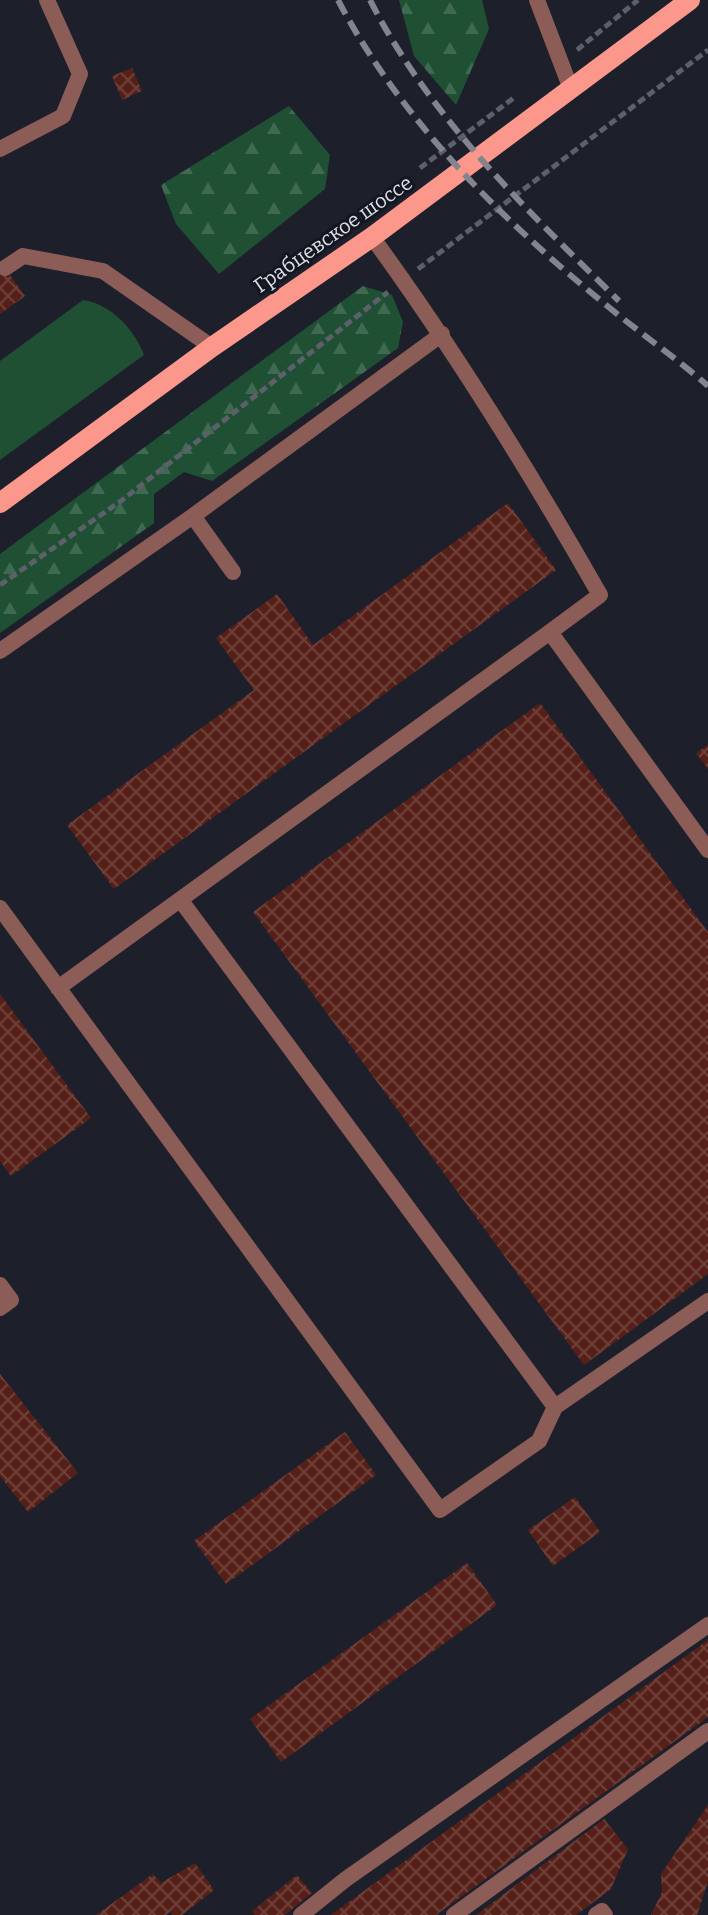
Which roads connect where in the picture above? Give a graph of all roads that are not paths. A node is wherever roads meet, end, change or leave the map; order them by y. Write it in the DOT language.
graph roads {
  1 [pos="47,0"];
  2 [pos="537,0"];
  3 [pos="690,0"];
  4 [pos="571,89"];
  5 [pos="0,149"];
  6 [pos="372,237"];
  7 [pos="5,268"];
  8 [pos="442,334"];
  9 [pos="212,347"];
  10 [pos="0,503"];
  11 [pos="193,516"];
  12 [pos="233,572"];
  13 [pos="550,632"];
  14 [pos="0,651"];
  15 [pos="708,850"];
  16 [pos="182,902"];
  17 [pos="0,908"];
  18 [pos="58,988"];
  19 [pos="0,1285"];
  20 [pos="708,1301"];
  21 [pos="0,1308"];
  22 [pos="555,1407"];
  23 [pos="708,1625"];
  24 [pos="708,1731"];
  25 [pos="301,1915"];
  26 [pos="454,1915"];
  27 [pos="596,1915"];
  28 [pos="605,1915"];
  1 -- 5 [label="street"];
  2 -- 4 [label="street"];
  3 -- 4 [label="main road, Грабцевское шоссе"];
  4 -- 6 [label="main road, Грабцевское шоссе"];
  6 -- 8 [label="street"];
  6 -- 9 [label="main road, Грабцевское шоссе"];
  7 -- 9 [label="street"];
  8 -- 11 [label="street"];
  8 -- 13 [label="street"];
  9 -- 10 [label="main road, Грабцевское шоссе"];
  11 -- 12 [label="street"];
  11 -- 14 [label="street"];
  13 -- 15 [label="street"];
  13 -- 16 [label="street"];
  16 -- 18 [label="street"];
  16 -- 22 [label="street"];
  17 -- 18 [label="street"];
  18 -- 22 [label="street"];
  19 -- 21 [label="street"];
  20 -- 22 [label="street"];
  23 -- 25 [label="street"];
  24 -- 26 [label="street"];
  27 -- 28 [label="street"];
}
